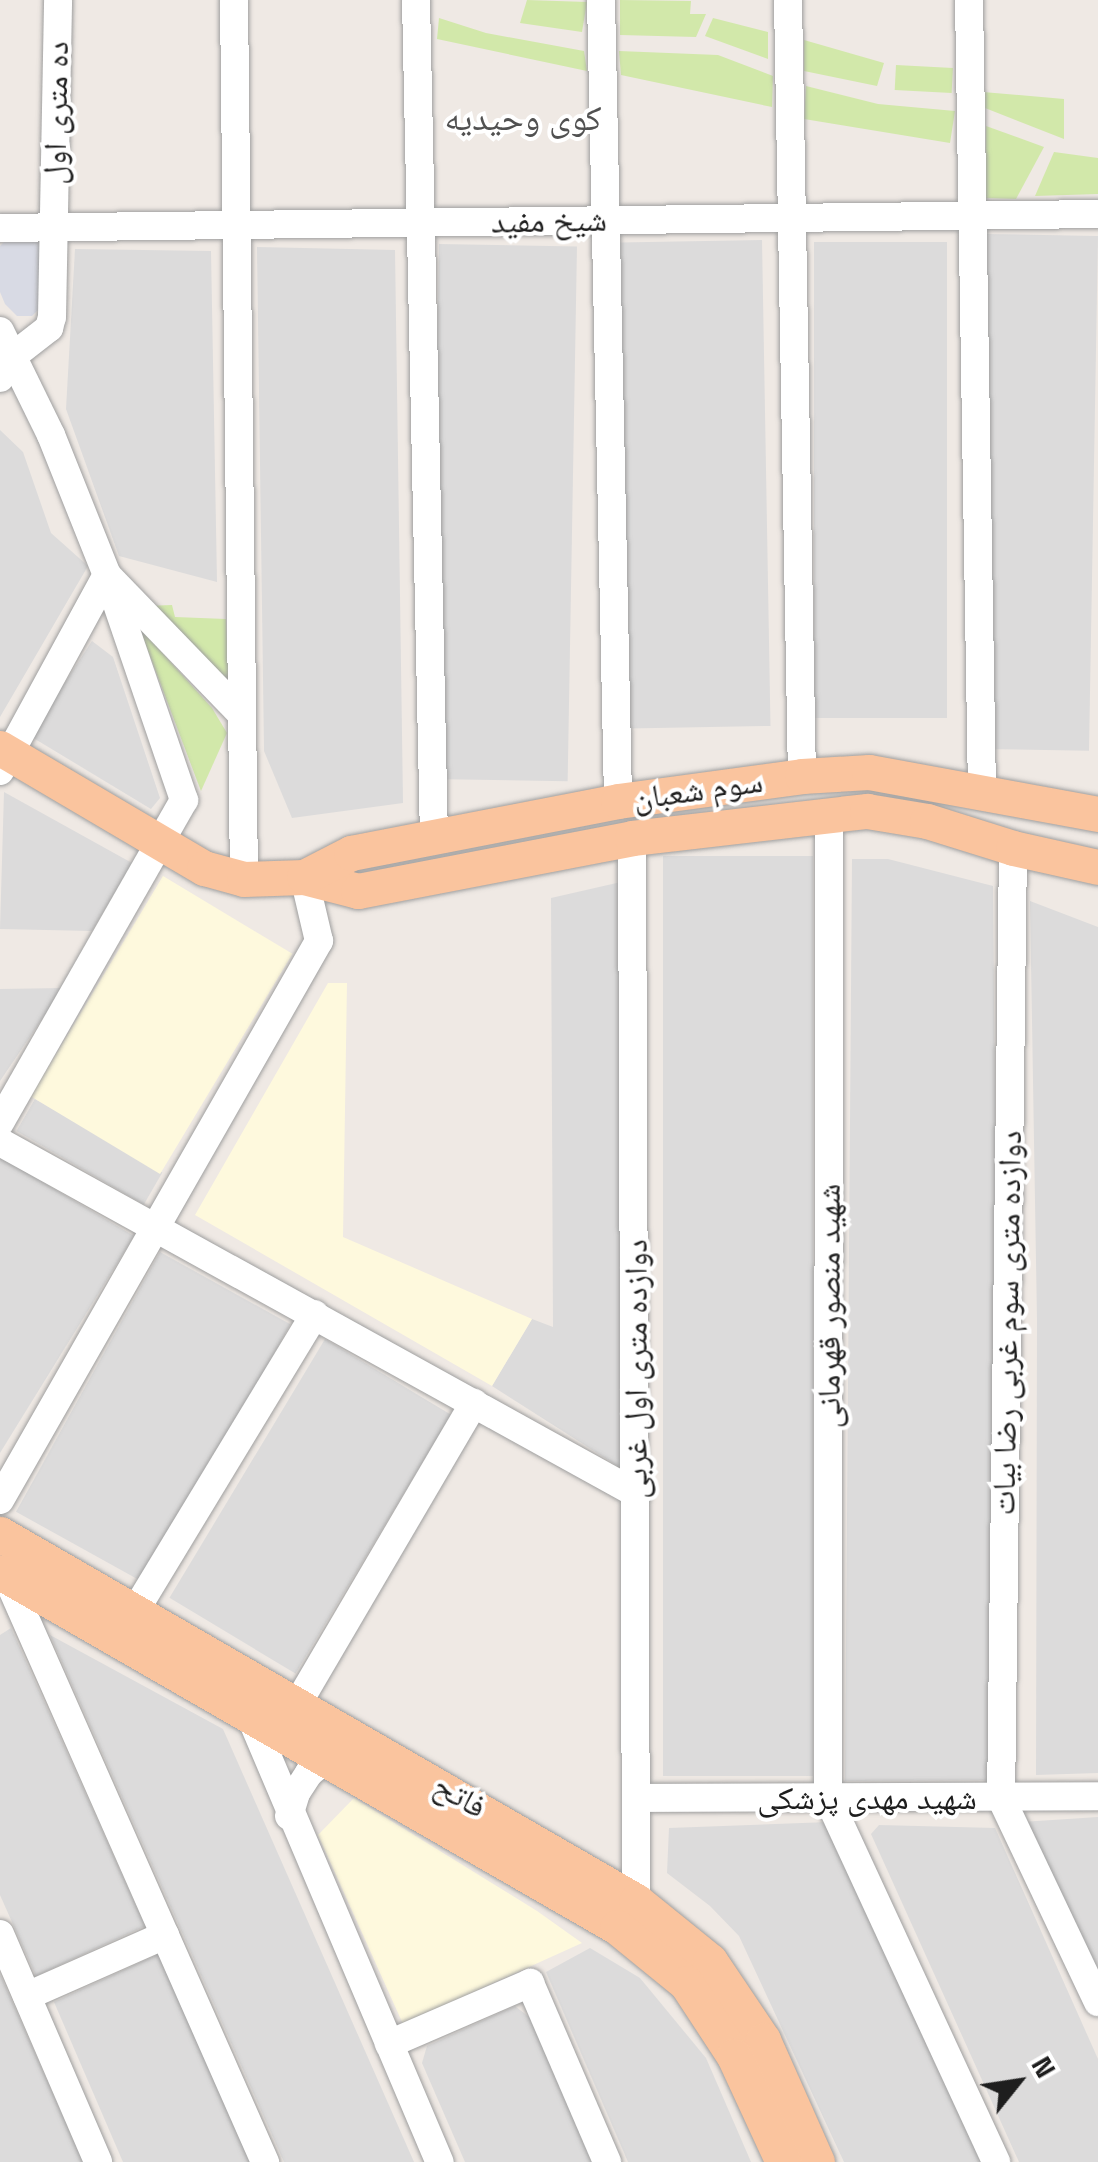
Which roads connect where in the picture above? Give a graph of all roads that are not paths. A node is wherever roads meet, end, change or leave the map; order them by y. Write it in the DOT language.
graph roads {
  1 [pos="58,0"];
  2 [pos="234,0"];
  3 [pos="416,0"];
  4 [pos="601,0"];
  5 [pos="788,0"];
  6 [pos="969,0"];
  7 [pos="1098,214"];
  8 [pos="972,215"];
  9 [pos="790,218"];
  10 [pos="604,220"];
  11 [pos="418,222"];
  12 [pos="236,224"];
  13 [pos="54,227"];
  14 [pos="0,228"];
  15 [pos="0,330"];
  16 [pos="4,361"];
  17 [pos="107,576"];
  18 [pos="242,715"];
  19 [pos="4,758"];
  20 [pos="802,776"];
  21 [pos="982,794"];
  22 [pos="618,800"];
  23 [pos="830,813"];
  24 [pos="1098,814"];
  25 [pos="434,837"];
  26 [pos="632,838"];
  27 [pos="163,844"];
  28 [pos="1013,848"];
  29 [pos="1098,867"];
  30 [pos="304,877"];
  31 [pos="244,878"];
  32 [pos="0,1123"];
  33 [pos="0,1142"];
  34 [pos="156,1225"];
  35 [pos="315,1314"];
  36 [pos="474,1403"];
  37 [pos="637,1494"];
  38 [pos="0,1500"];
  39 [pos="0,1534"];
  40 [pos="3,1573"];
  41 [pos="134,1611"];
  42 [pos="298,1704"];
  43 [pos="249,1714"];
  44 [pos="327,1758"];
  45 [pos="1098,1796"];
  46 [pos="637,1798"];
  47 [pos="828,1798"];
  48 [pos="1001,1798"];
  49 [pos="289,1816"];
  50 [pos="636,1900"];
  51 [pos="0,1934"];
  52 [pos="165,1935"];
  53 [pos="698,1972"];
  54 [pos="27,1996"];
  55 [pos="1098,2002"];
  56 [pos="389,2044"];
  57 [pos="98,2162"];
  58 [pos="265,2162"];
  59 [pos="440,2162"];
  60 [pos="607,2162"];
  61 [pos="784,2162"];
  62 [pos="818,2162"];
  63 [pos="996,2162"];
  1 -- 13 [label="street, ده متری اول"];
  2 -- 12 [label="street"];
  3 -- 11 [label="street"];
  4 -- 10 [label="street"];
  5 -- 9 [label="street"];
  6 -- 8 [label="street"];
  7 -- 8 [label="street, شیخ مفید"];
  8 -- 9 [label="street, شیخ مفید"];
  8 -- 21 [label="street"];
  9 -- 10 [label="street, شیخ مفید"];
  9 -- 20 [label="street"];
  10 -- 11 [label="street, شیخ مفید"];
  10 -- 22 [label="street"];
  11 -- 12 [label="street, شیخ مفید"];
  11 -- 25 [label="street"];
  12 -- 13 [label="street, شیخ مفید"];
  12 -- 18 [label="street"];
  13 -- 14 [label="street, شیخ مفید"];
  13 -- 16 [label="street, ده متری اول"];
  15 -- 16 [label="street"];
  16 -- 17 [label="street"];
  17 -- 18 [label="street"];
  17 -- 19 [label="street"];
  17 -- 27 [label="street"];
  18 -- 31 [label="street"];
  19 -- 27 [label="main road, سوم شعبان"];
  20 -- 21 [label="main road, سوم شعبان"];
  20 -- 22 [label="main road, سوم شعبان"];
  21 -- 24 [label="main road, سوم شعبان"];
  22 -- 25 [label="main road, سوم شعبان"];
  23 -- 26 [label="main road, سوم شعبان"];
  23 -- 28 [label="main road, سوم شعبان"];
  23 -- 47 [label="street, شهید منصور قهرمانی"];
  25 -- 30 [label="main road, سوم شعبان"];
  26 -- 30 [label="main road, سوم شعبان"];
  26 -- 37 [label="street, دوازده متری اول غربی"];
  27 -- 31 [label="main road, سوم شعبان"];
  27 -- 32 [label="street"];
  28 -- 29 [label="main road, سوم شعبان"];
  28 -- 48 [label="street, دوازده متری سوم غربی رضا بیات"];
  30 -- 31 [label="main road, سوم شعبان"];
  30 -- 34 [label="street"];
  33 -- 34 [label="street"];
  34 -- 35 [label="street"];
  34 -- 38 [label="street"];
  35 -- 36 [label="street"];
  35 -- 41 [label="street"];
  36 -- 37 [label="street"];
  36 -- 42 [label="street"];
  37 -- 46 [label="street, دوازده متری اول غربی"];
  39 -- 41 [label="main road, فاتح"];
  40 -- 43 [label="main road, فاتح"];
  40 -- 52 [label="street"];
  41 -- 42 [label="main road, فاتح"];
  42 -- 50 [label="main road, فاتح"];
  43 -- 44 [label="main road, فاتح"];
  43 -- 49 [label="street"];
  44 -- 49 [label="street"];
  44 -- 53 [label="main road, فاتح"];
  45 -- 48 [label="street, شهید مهدی پزشکی"];
  46 -- 47 [label="street, شهید مهدی پزشکی"];
  46 -- 50 [label="street, دوازده متری اول غربی"];
  47 -- 48 [label="street, شهید مهدی پزشکی"];
  47 -- 63 [label="street"];
  48 -- 55 [label="street"];
  49 -- 56 [label="street"];
  50 -- 53 [label="main road, فاتح"];
  51 -- 54 [label="street"];
  52 -- 54 [label="street"];
  52 -- 58 [label="street"];
  53 -- 61 [label="main road, فاتح"];
  53 -- 62 [label="main road, فاتح"];
  54 -- 57 [label="street"];
  56 -- 59 [label="street"];
  56 -- 60 [label="street"];
}
